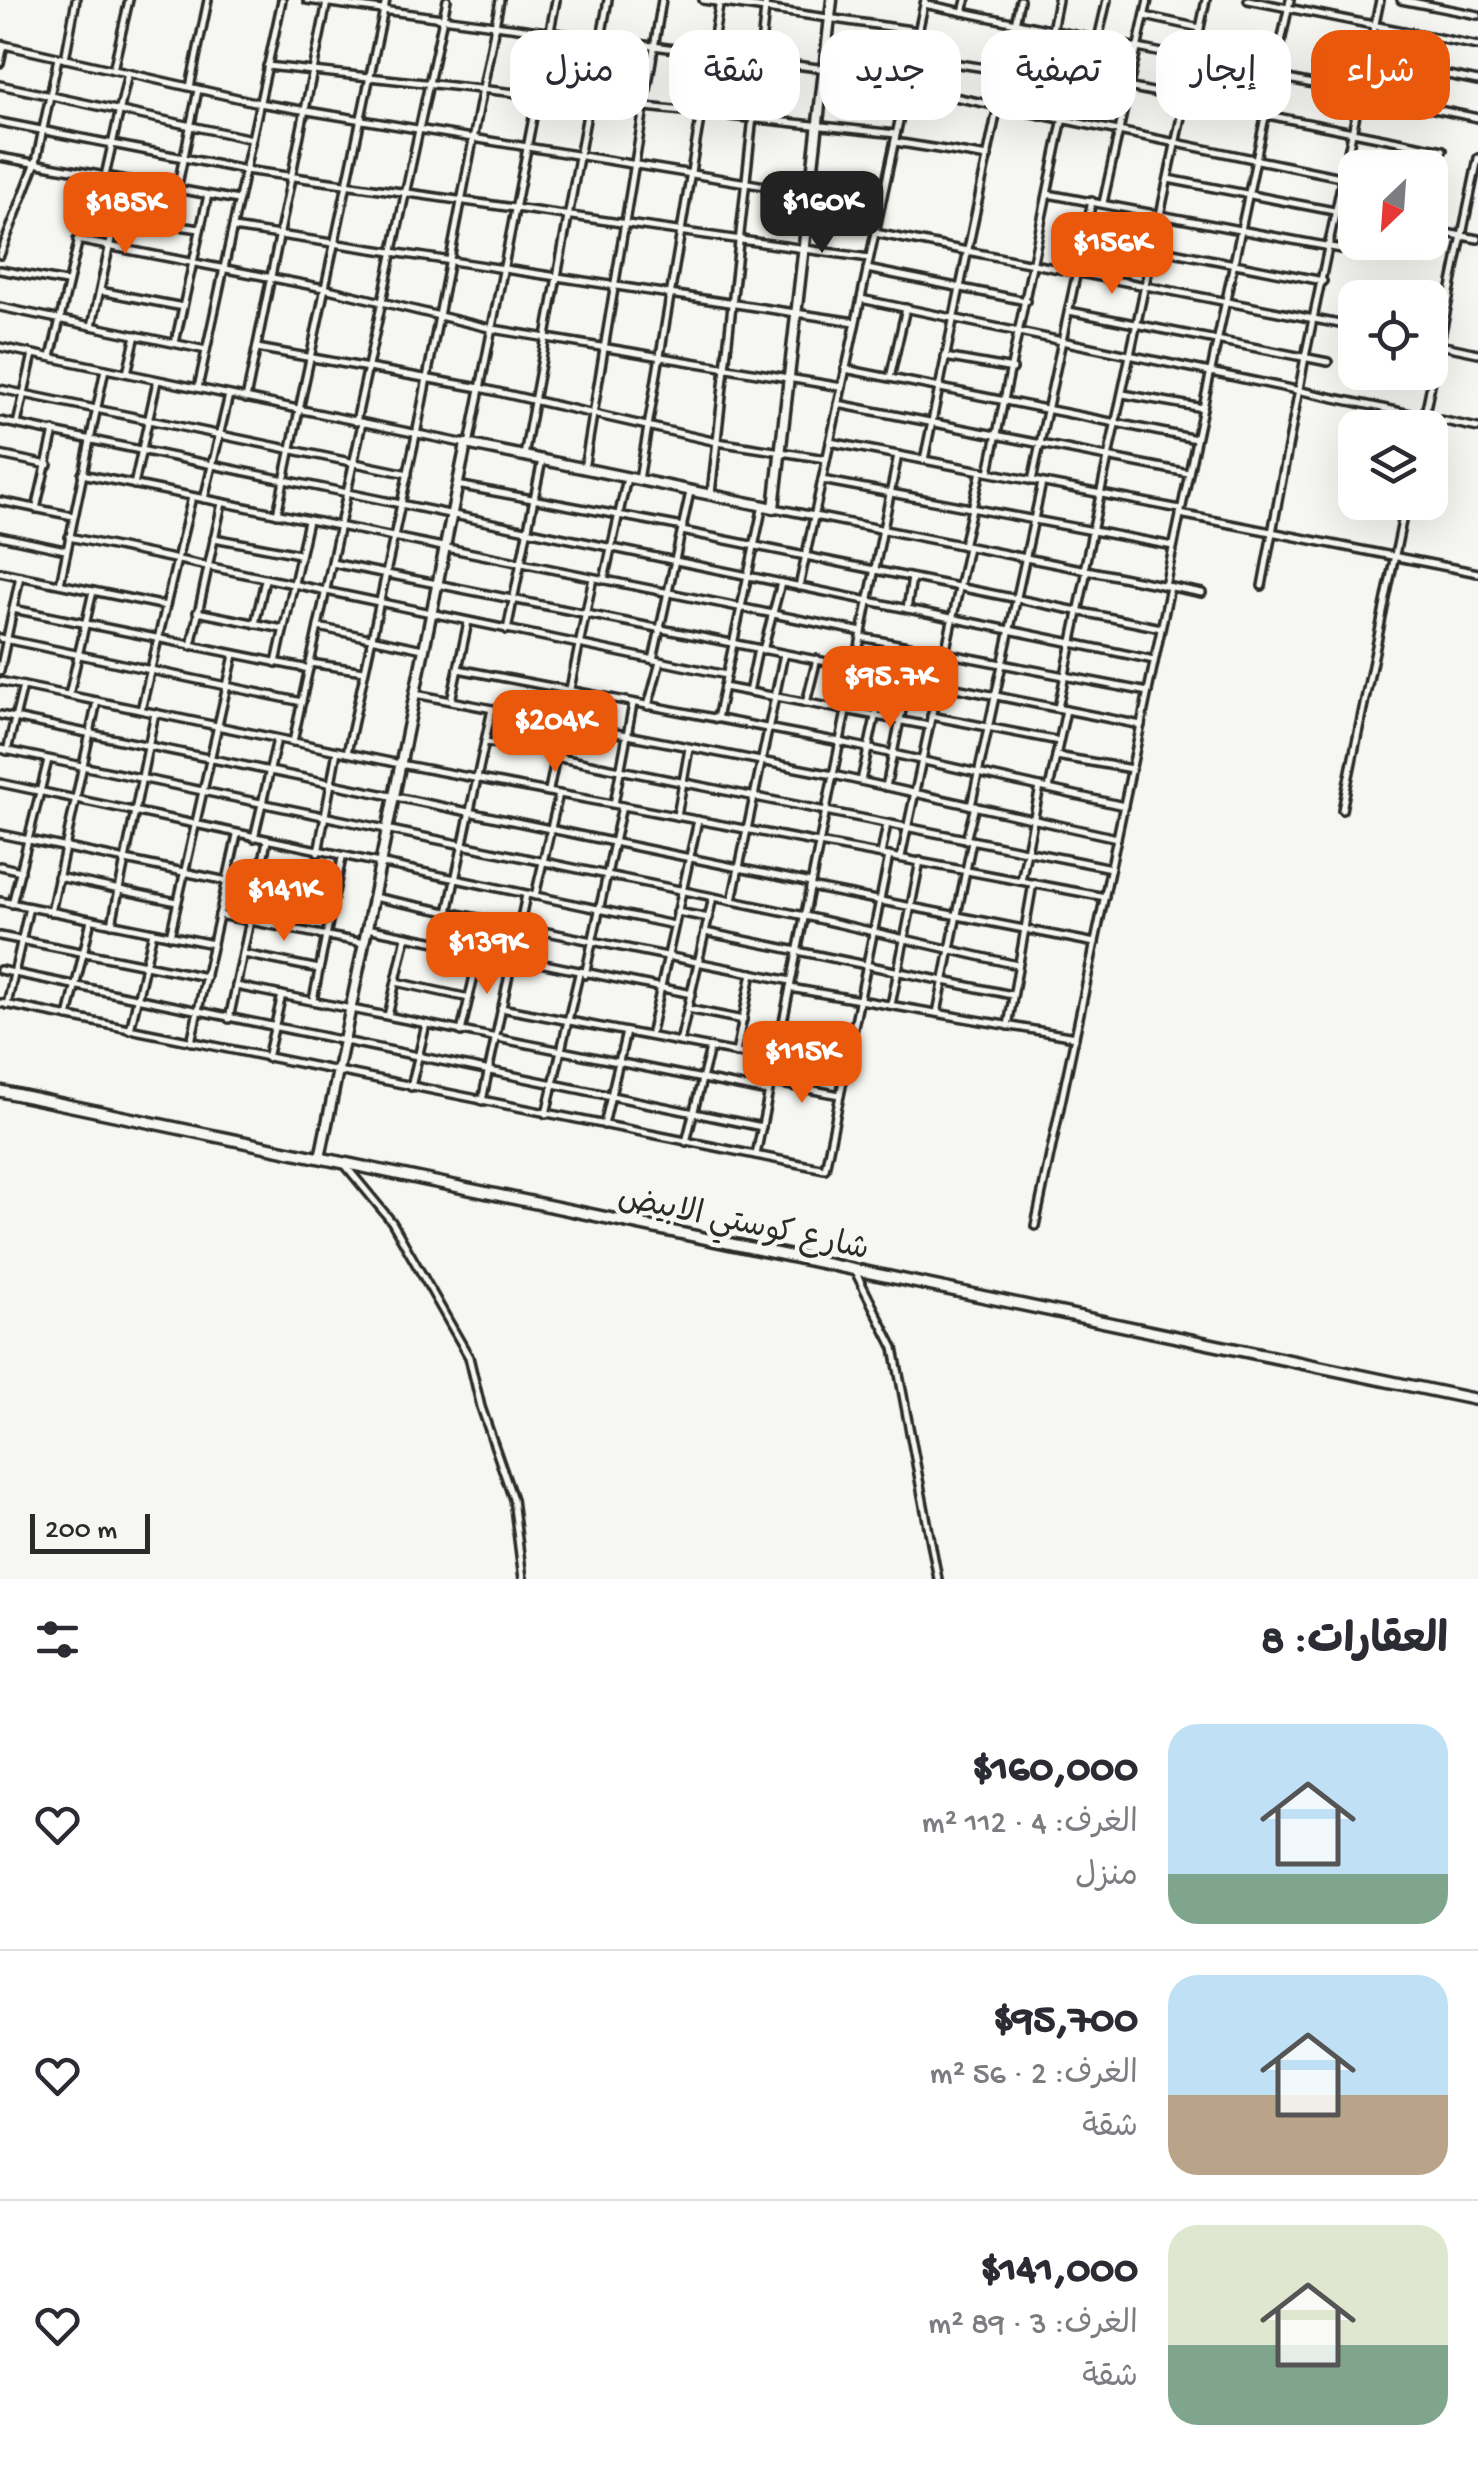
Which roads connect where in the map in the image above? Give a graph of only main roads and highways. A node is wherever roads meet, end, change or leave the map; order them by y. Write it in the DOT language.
graph roads {
  1 [pos="832,0"];
  2 [pos="0,1091"];
  3 [pos="320,1158"];
  4 [pos="1478,1400"];
  1 -- 3 [label="main road"];
  2 -- 3 [label="highway, شارع كوستي الابيض"];
  3 -- 4 [label="highway, شارع كوستي الابيض"];
}
